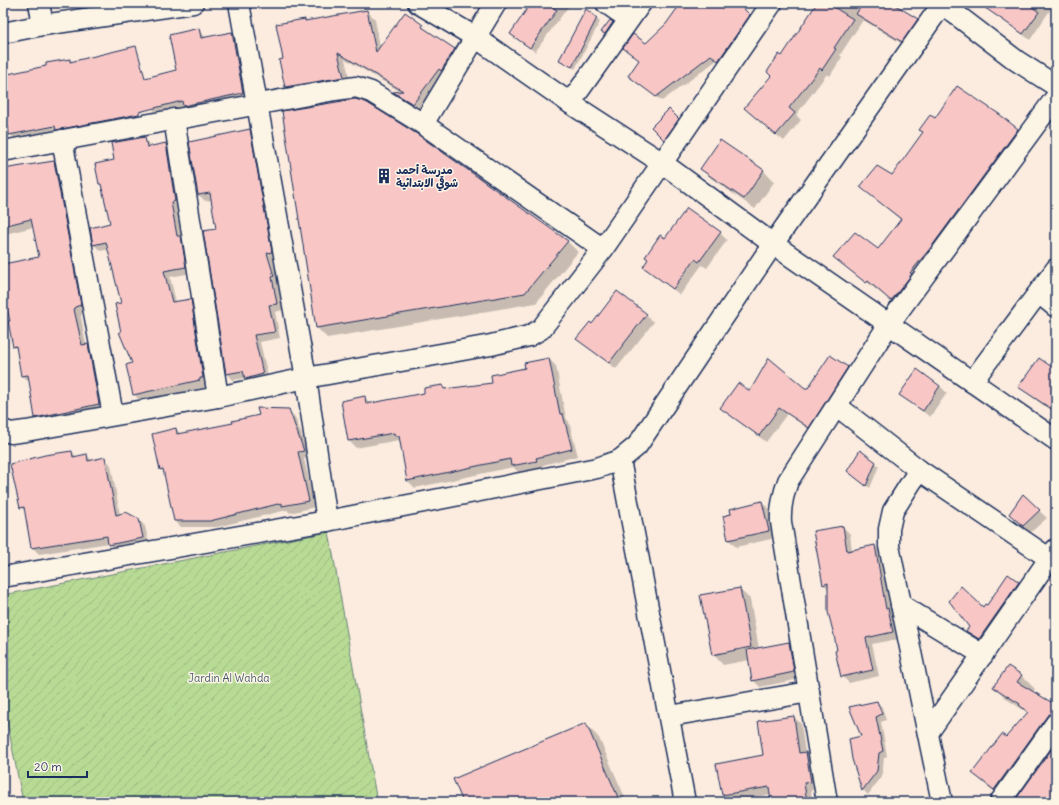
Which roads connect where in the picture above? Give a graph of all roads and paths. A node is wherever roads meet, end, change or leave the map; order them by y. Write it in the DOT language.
graph roads {
  1 [pos="39,3"];
  2 [pos="193,3"];
  3 [pos="239,3"];
  4 [pos="418,3"];
  5 [pos="496,3"];
  6 [pos="606,3"];
  7 [pos="641,3"];
  8 [pos="772,3"];
  9 [pos="942,3"];
  10 [pos="629,19"];
  11 [pos="43,24"];
  12 [pos="3,33"];
  13 [pos="475,37"];
  14 [pos="1056,86"];
  15 [pos="570,103"];
  16 [pos="258,104"];
  17 [pos="1053,109"];
  18 [pos="174,119"];
  19 [pos="423,124"];
  20 [pos="62,140"];
  21 [pos="3,150"];
  22 [pos="661,162"];
  23 [pos="773,244"];
  24 [pos="603,249"];
  25 [pos="1056,269"];
  26 [pos="1039,293"];
  27 [pos="1056,307"];
  28 [pos="889,324"];
  29 [pos="306,378"];
  30 [pos="972,382"];
  31 [pos="218,397"];
  32 [pos="837,406"];
  33 [pos="113,414"];
  34 [pos="3,430"];
  35 [pos="1056,440"];
  36 [pos="620,460"];
  37 [pos="918,470"];
  38 [pos="327,521"];
  39 [pos="1054,557"];
  40 [pos="3,577"];
  41 [pos="901,604"];
  42 [pos="983,655"];
  43 [pos="809,692"];
  44 [pos="670,716"];
  45 [pos="1056,723"];
  46 [pos="928,733"];
  47 [pos="685,802"];
  48 [pos="827,802"];
  49 [pos="942,802"];
  50 [pos="1000,802"];
  1 -- 11 [label="street"];
  2 -- 11 [label="street"];
  3 -- 16 [label="street"];
  4 -- 13 [label="street"];
  5 -- 13 [label="street"];
  6 -- 10 [label="street"];
  7 -- 10 [label="street"];
  8 -- 22 [label="street"];
  9 -- 14 [label="street"];
  9 -- 23 [label="street"];
  10 -- 15 [label="street"];
  11 -- 12 [label="street"];
  13 -- 15 [label="street"];
  13 -- 19 [label="street"];
  15 -- 22 [label="street"];
  16 -- 18 [label="street"];
  16 -- 19 [label="street"];
  16 -- 29 [label="street"];
  17 -- 28 [label="street"];
  18 -- 20 [label="street"];
  18 -- 31 [label="street"];
  19 -- 24 [label="street"];
  20 -- 21 [label="street"];
  20 -- 33 [label="street"];
  22 -- 23 [label="street"];
  22 -- 24 [label="street"];
  23 -- 28 [label="street"];
  23 -- 36 [label="street"];
  24 -- 29 [label="street"];
  25 -- 26 [label="street"];
  26 -- 27 [label="street"];
  26 -- 30 [label="street"];
  28 -- 30 [label="street"];
  28 -- 32 [label="street"];
  29 -- 31 [label="street"];
  29 -- 38 [label="street"];
  30 -- 35 [label="street"];
  31 -- 33 [label="street"];
  32 -- 37 [label="street"];
  32 -- 43 [label="street"];
  33 -- 34 [label="street"];
  36 -- 38 [label="street"];
  36 -- 44 [label="street"];
  37 -- 39 [label="street"];
  37 -- 41 [label="street"];
  38 -- 40 [label="street"];
  39 -- 42 [label="street"];
  41 -- 42 [label="street"];
  41 -- 46 [label="street"];
  42 -- 46 [label="street"];
  43 -- 44 [label="street"];
  43 -- 48 [label="street"];
  44 -- 47 [label="street"];
  45 -- 50 [label="street"];
  46 -- 49 [label="street"];
}
